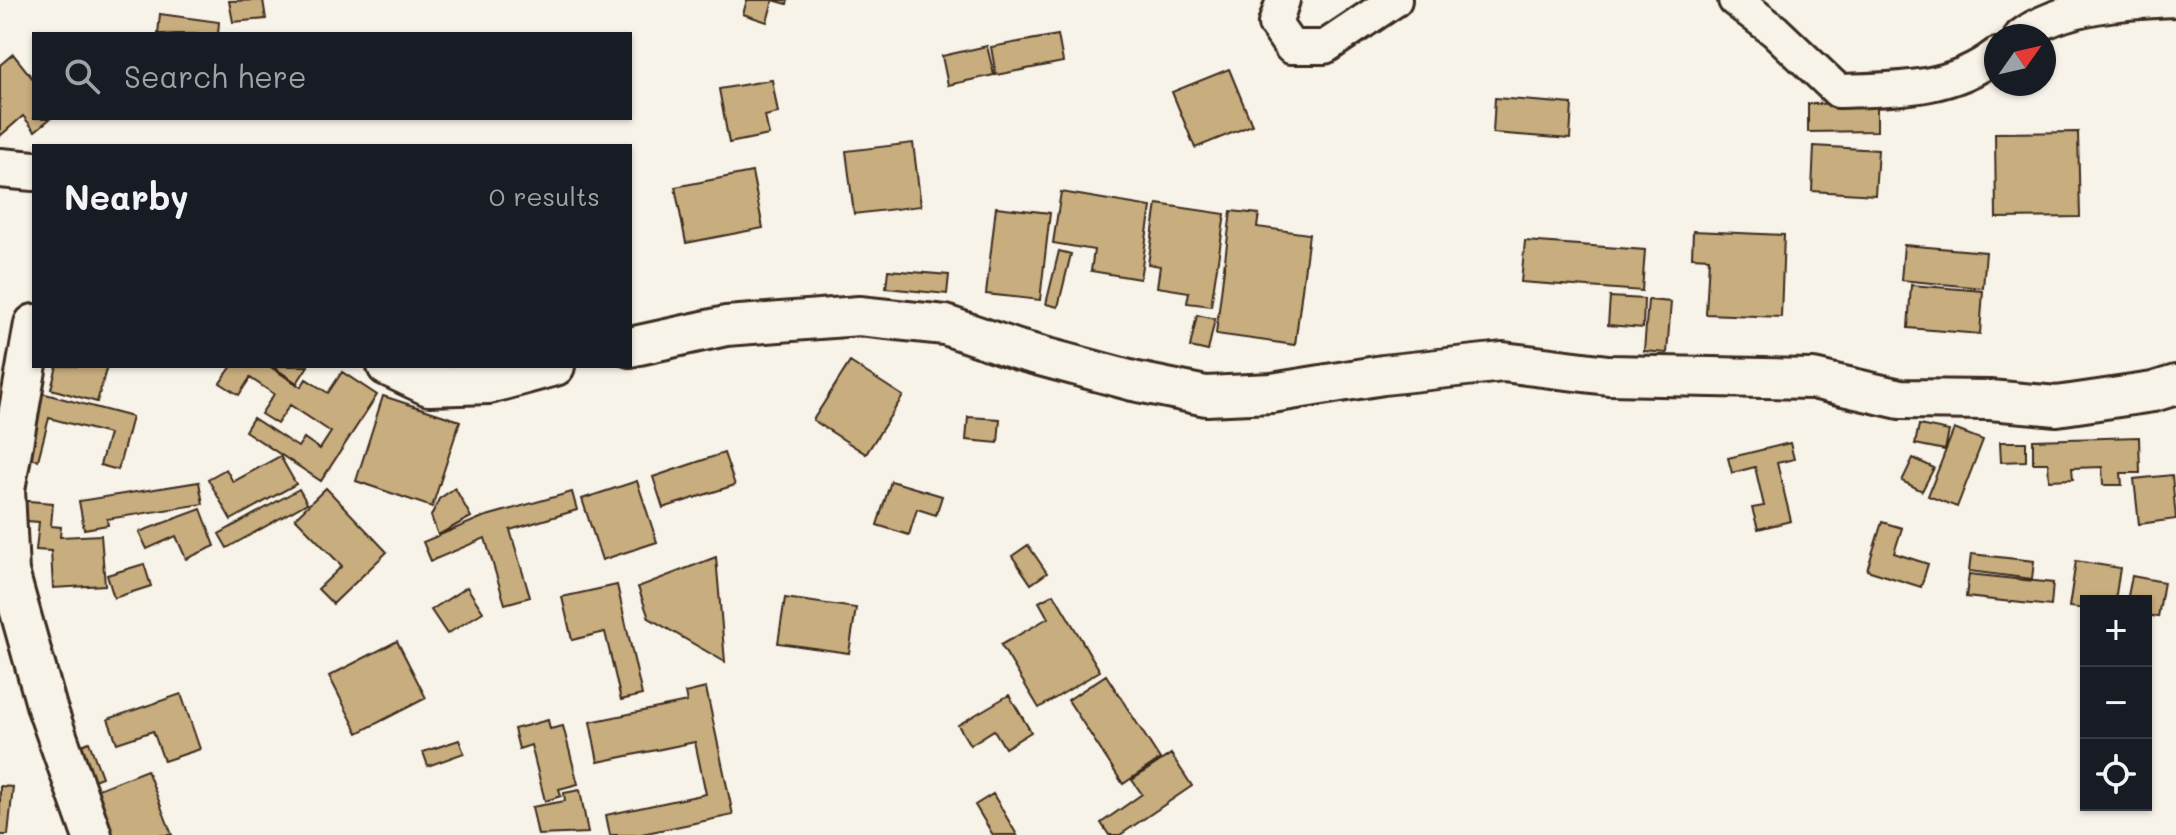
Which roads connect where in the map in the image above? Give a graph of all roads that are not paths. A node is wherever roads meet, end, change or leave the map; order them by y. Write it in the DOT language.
graph roads {
  1 [pos="1283,0"];
  2 [pos="1395,0"];
  3 [pos="1735,0"];
  4 [pos="2176,0"];
  5 [pos="2137,1"];
  6 [pos="2036,24"];
  7 [pos="1984,65"];
  8 [pos="0,168"];
  9 [pos="32,171"];
  10 [pos="32,335"];
  11 [pos="632,347"];
  12 [pos="391,368"];
  13 [pos="548,368"];
  14 [pos="2176,385"];
  15 [pos="92,835"];
  1 -- 2 [label="street"];
  3 -- 7 [label="street"];
  4 -- 5 [label="street"];
  5 -- 6 [label="street"];
  8 -- 9 [label="street"];
  10 -- 15 [label="street"];
  11 -- 14 [label="street"];
  12 -- 13 [label="street"];
}
